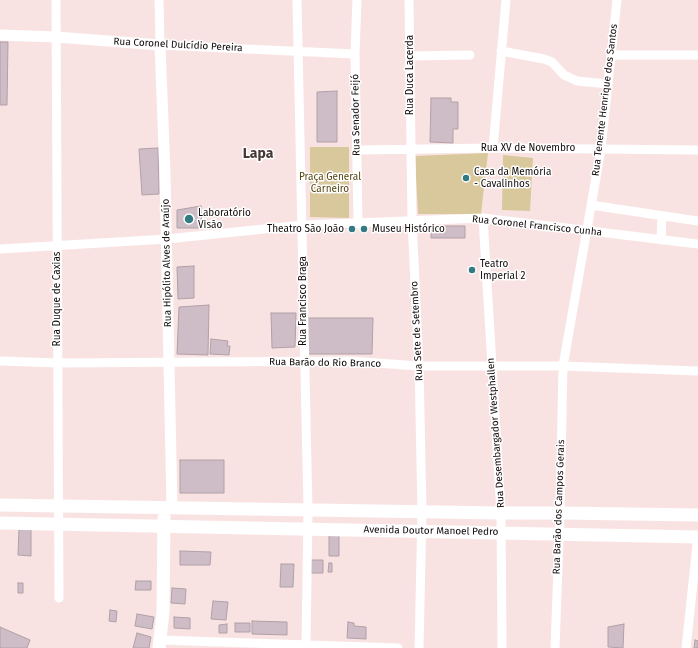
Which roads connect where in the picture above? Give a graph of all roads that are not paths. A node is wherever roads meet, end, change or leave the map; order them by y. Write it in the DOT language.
graph roads {
  1 [pos="56,0"];
  2 [pos="159,0"];
  3 [pos="297,0"];
  4 [pos="357,0"];
  5 [pos="409,0"];
  6 [pos="506,0"];
  7 [pos="617,0"];
  8 [pos="0,35"];
  9 [pos="56,37"];
  10 [pos="160,45"];
  11 [pos="298,51"];
  12 [pos="501,51"];
  13 [pos="355,54"];
  14 [pos="470,55"];
  15 [pos="611,55"];
  16 [pos="698,55"];
  17 [pos="410,56"];
  18 [pos="608,84"];
  19 [pos="493,148"];
  20 [pos="410,149"];
  21 [pos="601,149"];
  22 [pos="357,150"];
  23 [pos="698,150"];
  24 [pos="591,205"];
  25 [pos="662,216"];
  26 [pos="483,218"];
  27 [pos="412,221"];
  28 [pos="698,221"];
  29 [pos="358,224"];
  30 [pos="303,225"];
  31 [pos="587,231"];
  32 [pos="167,239"];
  33 [pos="661,240"];
  34 [pos="698,244"];
  35 [pos="57,245"];
  36 [pos="0,249"];
  37 [pos="0,361"];
  38 [pos="304,361"];
  39 [pos="169,362"];
  40 [pos="58,363"];
  41 [pos="419,366"];
  42 [pos="491,366"];
  43 [pos="562,366"];
  44 [pos="698,371"];
  45 [pos="0,505"];
  46 [pos="58,506"];
  47 [pos="168,508"];
  48 [pos="308,510"];
  49 [pos="422,512"];
  50 [pos="560,512"];
  51 [pos="501,513"];
  52 [pos="698,515"];
  53 [pos="0,523"];
  54 [pos="58,524"];
  55 [pos="168,526"];
  56 [pos="307,529"];
  57 [pos="421,531"];
  58 [pos="501,533"];
  59 [pos="559,534"];
  60 [pos="698,536"];
  61 [pos="59,598"];
  62 [pos="164,644"];
  63 [pos="306,646"];
  64 [pos="398,648"];
  65 [pos="419,648"];
  66 [pos="502,648"];
  67 [pos="555,648"];
  68 [pos="686,648"];
  1 -- 9 [label="street, Rua Duque de Caxias"];
  2 -- 10 [label="street, Rua Hipólito Alves de Araújo"];
  3 -- 11 [label="street, Rua Francisco Braga"];
  4 -- 13 [label="street, Rua Senador Feijó"];
  5 -- 17 [label="street, Rua Duca Lacerda"];
  6 -- 12 [label="street"];
  7 -- 15 [label="street, Rua Tenente Henrique dos Santos"];
  8 -- 9 [label="street, Rua Coronel Dulcídio Pereira"];
  9 -- 10 [label="street, Rua Coronel Dulcídio Pereira"];
  9 -- 35 [label="street, Rua Duque de Caxias"];
  10 -- 11 [label="street, Rua Coronel Dulcídio Pereira"];
  10 -- 32 [label="street, Rua Hipólito Alves de Araújo"];
  11 -- 13 [label="street, Rua Coronel Dulcídio Pereira"];
  11 -- 30 [label="street, Rua Francisco Braga"];
  12 -- 18 [label="street"];
  12 -- 19 [label="street"];
  13 -- 22 [label="street, Rua Senador Feijó"];
  14 -- 17 [label="street"];
  15 -- 16 [label="street"];
  15 -- 18 [label="street, Rua Tenente Henrique dos Santos"];
  17 -- 20 [label="street, Rua Duca Lacerda"];
  18 -- 21 [label="street, Rua Tenente Henrique dos Santos"];
  19 -- 20 [label="street, Rua XV de Novembro"];
  19 -- 21 [label="street, Rua XV de Novembro"];
  20 -- 22 [label="street, Rua XV de Novembro"];
  20 -- 27 [label="street, Rua Sete de Setembro"];
  21 -- 23 [label="street, Rua XV de Novembro"];
  21 -- 24 [label="street, Rua Tenente Henrique dos Santos"];
  22 -- 29 [label="street, Rua Senador Feijó"];
  24 -- 25 [label="street"];
  24 -- 31 [label="street, Rua Tenente Henrique dos Santos"];
  25 -- 28 [label="street"];
  25 -- 33 [label="street"];
  26 -- 27 [label="street, Rua Coronel Francisco Cunha"];
  26 -- 31 [label="street, Rua Coronel Francisco Cunha"];
  26 -- 42 [label="street, Rua Desembargador Westphallen"];
  27 -- 29 [label="street, Rua Coronel Francisco Cunha"];
  27 -- 41 [label="street, Rua Sete de Setembro"];
  29 -- 30 [label="street, Rua Coronel Francisco Cunha"];
  30 -- 32 [label="street, Rua Coronel Francisco Cunha"];
  30 -- 38 [label="street, Rua Francisco Braga"];
  31 -- 33 [label="street, Rua Coronel Francisco Cunha"];
  31 -- 43 [label="street, Rua Tenente Henrique dos Santos"];
  32 -- 35 [label="street, Rua Coronel Francisco Cunha"];
  32 -- 39 [label="street, Rua Hipólito Alves de Araújo"];
  33 -- 34 [label="street, Rua Coronel Francisco Cunha"];
  35 -- 36 [label="street, Rua Coronel Francisco Cunha"];
  35 -- 40 [label="street, Rua Duque de Caxias"];
  37 -- 40 [label="street, Rua Barão do Rio Branco"];
  38 -- 39 [label="street, Rua Barão do Rio Branco"];
  38 -- 41 [label="street, Rua Barão do Rio Branco"];
  38 -- 48 [label="street, Rua Francisco Braga"];
  39 -- 40 [label="street, Rua Barão do Rio Branco"];
  39 -- 47 [label="street, Rua Hipólito Alves de Araújo"];
  40 -- 46 [label="street, Rua Duque de Caxias"];
  41 -- 42 [label="street, Rua Barão do Rio Branco"];
  41 -- 49 [label="street, Rua Sete de Setembro"];
  42 -- 43 [label="street, Rua Barão do Rio Branco"];
  42 -- 51 [label="street, Rua Desembargador Westphallen"];
  43 -- 44 [label="street, Rua Barão do Rio Branco"];
  43 -- 50 [label="street, Rua Barão dos Campos Gerais"];
  45 -- 46 [label="main road, Avenida Doutor Manoel Pedro"];
  46 -- 47 [label="main road, Avenida Doutor Manoel Pedro"];
  46 -- 54 [label="street, Rua Duque de Caxias"];
  47 -- 48 [label="main road, Avenida Doutor Manoel Pedro"];
  47 -- 55 [label="main road"];
  48 -- 49 [label="main road, Avenida Doutor Manoel Pedro"];
  48 -- 56 [label="street, Rua Francisco Braga"];
  49 -- 51 [label="main road, Avenida Doutor Manoel Pedro"];
  49 -- 57 [label="street, Rua Sete de Setembro"];
  50 -- 51 [label="main road, Avenida Doutor Manoel Pedro"];
  50 -- 52 [label="main road, Avenida Doutor Manoel Pedro"];
  50 -- 59 [label="street, Rua Barão dos Campos Gerais"];
  51 -- 58 [label="street, Rua Desembargador Westphallen"];
  53 -- 54 [label="main road, Avenida Doutor Manoel Pedro"];
  54 -- 55 [label="main road, Avenida Doutor Manoel Pedro"];
  54 -- 61 [label="street, Rua Duque de Caxias"];
  55 -- 56 [label="main road, Avenida Doutor Manoel Pedro"];
  55 -- 62 [label="main road"];
  56 -- 57 [label="main road, Avenida Doutor Manoel Pedro"];
  56 -- 63 [label="street, Rua Francisco Braga"];
  57 -- 58 [label="main road, Avenida Doutor Manoel Pedro"];
  57 -- 65 [label="street, Rua Sete de Setembro"];
  58 -- 59 [label="main road, Avenida Doutor Manoel Pedro"];
  58 -- 66 [label="street, Rua Desembargador Westphallen"];
  59 -- 60 [label="main road, Avenida Doutor Manoel Pedro"];
  59 -- 67 [label="street, Rua Barão dos Campos Gerais"];
  60 -- 68 [label="street"];
  62 -- 63 [label="street"];
  63 -- 64 [label="street"];
}
